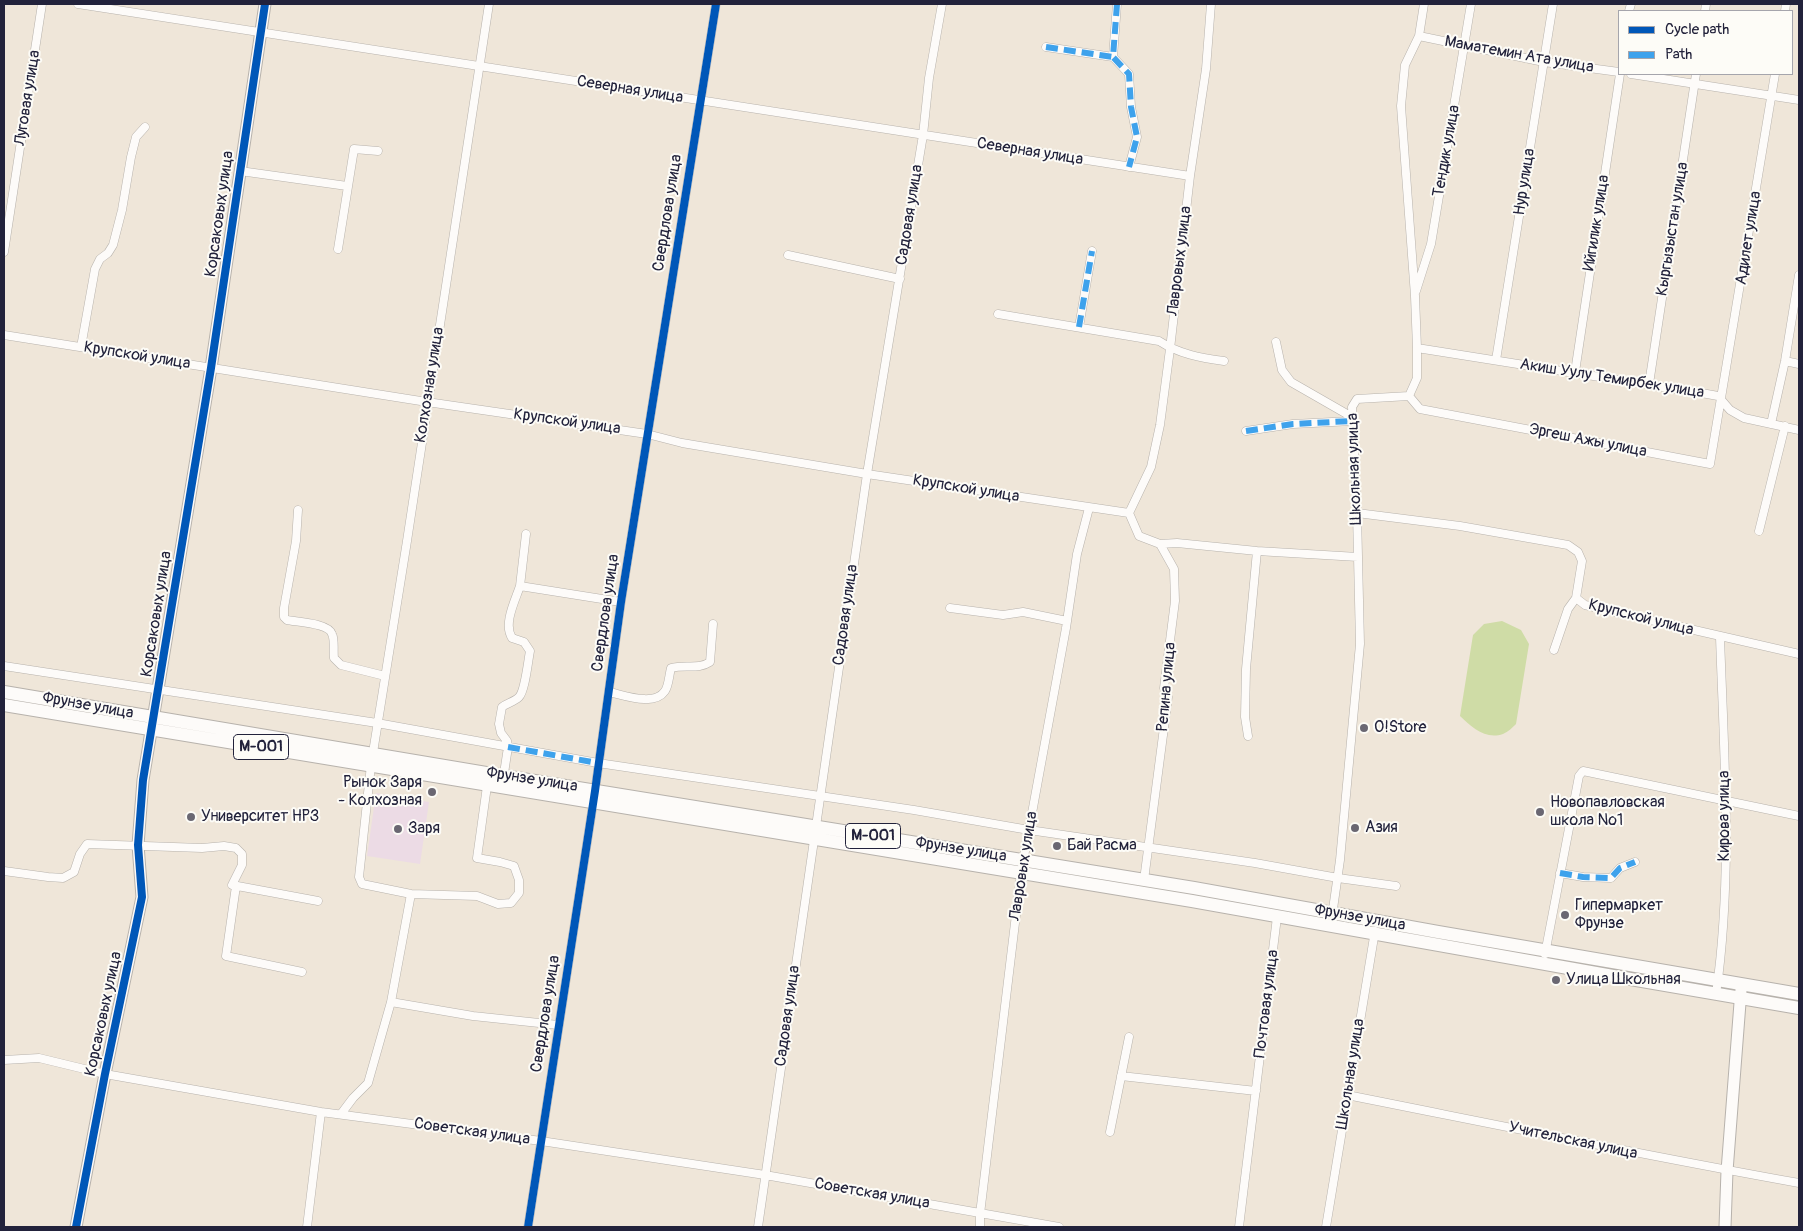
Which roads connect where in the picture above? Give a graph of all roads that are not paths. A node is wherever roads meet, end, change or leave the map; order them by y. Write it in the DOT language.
graph roads {
  1 [pos="42,4"];
  2 [pos="78,4"];
  3 [pos="265,4"];
  4 [pos="489,4"];
  5 [pos="716,4"];
  6 [pos="942,4"];
  7 [pos="1117,4"];
  8 [pos="1211,4"];
  9 [pos="1424,4"];
  10 [pos="1471,4"];
  11 [pos="1553,4"];
  12 [pos="130,8"];
  13 [pos="261,32"];
  14 [pos="1419,36"];
  15 [pos="1046,46"];
  16 [pos="1465,46"];
  17 [pos="1113,57"];
  18 [pos="1544,62"];
  19 [pos="479,66"];
  20 [pos="1618,73"];
  21 [pos="1620,75"];
  22 [pos="1637,75"];
  23 [pos="1696,75"];
  24 [pos="1775,75"];
  25 [pos="1694,84"];
  26 [pos="1772,96"];
  27 [pos="700,100"];
  28 [pos="1799,100"];
  29 [pos="145,127"];
  30 [pos="923,135"];
  31 [pos="378,151"];
  32 [pos="1129,167"];
  33 [pos="240,171"];
  34 [pos="1190,176"];
  35 [pos="347,186"];
  36 [pos="338,249"];
  37 [pos="1092,251"];
  38 [pos="4,252"];
  39 [pos="788,255"];
  40 [pos="1799,275"];
  41 [pos="900,280"];
  42 [pos="1798,288"];
  43 [pos="1415,296"];
  44 [pos="998,314"];
  45 [pos="1079,327"];
  46 [pos="4,335"];
  47 [pos="1276,342"];
  48 [pos="81,347"];
  49 [pos="1417,348"];
  50 [pos="1170,349"];
  51 [pos="1224,360"];
  52 [pos="1496,360"];
  53 [pos="1785,361"];
  54 [pos="1799,364"];
  55 [pos="211,368"];
  56 [pos="1575,372"];
  57 [pos="1649,384"];
  58 [pos="1409,396"];
  59 [pos="1722,401"];
  60 [pos="427,402"];
  61 [pos="1352,419"];
  62 [pos="1771,424"];
  63 [pos="1785,426"];
  64 [pos="1799,430"];
  65 [pos="1246,431"];
  66 [pos="647,434"];
  67 [pos="867,474"];
  68 [pos="1089,508"];
  69 [pos="298,510"];
  70 [pos="1129,513"];
  71 [pos="1357,514"];
  72 [pos="1759,531"];
  73 [pos="526,534"];
  74 [pos="1160,544"];
  75 [pos="1257,551"];
  76 [pos="1358,557"];
  77 [pos="520,586"];
  78 [pos="1576,598"];
  79 [pos="621,602"];
  80 [pos="950,608"];
  81 [pos="1067,620"];
  82 [pos="713,624"];
  83 [pos="1720,637"];
  84 [pos="1554,650"];
  85 [pos="1799,654"];
  86 [pos="4,666"];
  87 [pos="386,676"];
  88 [pos="159,690"];
  89 [pos="4,692"];
  90 [pos="608,692"];
  91 [pos="4,705"];
  92 [pos="377,722"];
  93 [pos="153,723"];
  94 [pos="1248,736"];
  95 [pos="508,747"];
  96 [pos="372,759"];
  97 [pos="598,763"];
  98 [pos="503,782"];
  99 [pos="488,786"];
  100 [pos="594,797"];
  101 [pos="820,797"];
  102 [pos="1726,801"];
  103 [pos="1799,816"];
  104 [pos="1029,830"];
  105 [pos="814,832"];
  106 [pos="138,845"];
  107 [pos="1148,847"];
  108 [pos="1635,862"];
  109 [pos="1022,866"];
  110 [pos="4,871"];
  111 [pos="1560,873"];
  112 [pos="1338,878"];
  113 [pos="1144,880"];
  114 [pos="236,886"];
  115 [pos="1396,886"];
  116 [pos="411,894"];
  117 [pos="318,901"];
  118 [pos="1333,913"];
  119 [pos="1277,917"];
  120 [pos="1377,921"];
  121 [pos="1331,927"];
  122 [pos="1374,934"];
  123 [pos="1545,957"];
  124 [pos="302,972"];
  125 [pos="1718,981"];
  126 [pos="1742,985"];
  127 [pos="1716,994"];
  128 [pos="1799,994"];
  129 [pos="1741,998"];
  130 [pos="391,1002"];
  131 [pos="1799,1008"];
  132 [pos="558,1025"];
  133 [pos="1129,1037"];
  134 [pos="4,1060"];
  135 [pos="105,1074"];
  136 [pos="1122,1076"];
  137 [pos="1256,1091"];
  138 [pos="1347,1095"];
  139 [pos="321,1112"];
  140 [pos="341,1114"];
  141 [pos="1110,1132"];
  142 [pos="541,1141"];
  143 [pos="1727,1170"];
  144 [pos="766,1175"];
  145 [pos="1799,1183"];
  146 [pos="980,1214"];
  147 [pos="76,1227"];
  148 [pos="307,1227"];
  149 [pos="528,1227"];
  150 [pos="758,1227"];
  151 [pos="980,1227"];
  152 [pos="1059,1227"];
  153 [pos="1239,1227"];
  154 [pos="1326,1227"];
  155 [pos="1725,1227"];
  1 -- 38 [label="street, Луговая улица"];
  2 -- 12 [label="street, Северная улица"];
  3 -- 13 [label="street, Корсаковых улица"];
  4 -- 19 [label="street, Колхозная улица"];
  5 -- 27 [label="street, Свердлова улица"];
  6 -- 30 [label="street, Садовая улица"];
  7 -- 17 [label="street"];
  8 -- 34 [label="street, Лавровых улица"];
  9 -- 14 [label="street"];
  10 -- 16 [label="street, Тендик улица"];
  11 -- 18 [label="street, Нур улица"];
  12 -- 13 [label="street, Северная улица"];
  13 -- 19 [label="street, Северная улица"];
  13 -- 33 [label="street, Корсаковых улица"];
  14 -- 16 [label="street, Маматемин Ата улица"];
  14 -- 43 [label="street"];
  15 -- 17 [label="street"];
  16 -- 18 [label="street, Маматемин Ата улица"];
  16 -- 43 [label="street, Тендик улица"];
  17 -- 32 [label="street"];
  18 -- 20 [label="street, Маматемин Ата улица"];
  18 -- 52 [label="street, Нур улица"];
  19 -- 27 [label="street, Северная улица"];
  19 -- 60 [label="street, Колхозная улица"];
  21 -- 56 [label="street, Ийгилик улица"];
  22 -- 25 [label="street"];
  23 -- 25 [label="street, Кыргызыстан улица"];
  24 -- 26 [label="street, Адилет улица"];
  25 -- 26 [label="street"];
  25 -- 57 [label="street, Кыргызыстан улица"];
  26 -- 28 [label="street"];
  26 -- 59 [label="street, Адилет улица"];
  27 -- 30 [label="street, Северная улица"];
  27 -- 66 [label="street, Свердлова улица"];
  29 -- 48 [label="street"];
  30 -- 32 [label="street, Северная улица"];
  30 -- 41 [label="street, Садовая улица"];
  31 -- 35 [label="street"];
  32 -- 34 [label="street, Северная улица"];
  33 -- 35 [label="street"];
  33 -- 55 [label="street, Корсаковых улица"];
  34 -- 50 [label="street, Лавровых улица"];
  35 -- 36 [label="street"];
  37 -- 45 [label="street"];
  39 -- 41 [label="street"];
  40 -- 42 [label="street"];
  41 -- 67 [label="street, Садовая улица"];
  42 -- 53 [label="street"];
  43 -- 49 [label="street"];
  44 -- 45 [label="street"];
  45 -- 50 [label="street"];
  46 -- 48 [label="street, Крупской улица"];
  47 -- 61 [label="street"];
  48 -- 55 [label="street, Крупской улица"];
  49 -- 52 [label="street, Акиш Уулу Темирбек улица"];
  49 -- 58 [label="street"];
  50 -- 51 [label="street"];
  50 -- 70 [label="street, Лавровых улица"];
  52 -- 56 [label="street, Акиш Уулу Темирбек улица"];
  53 -- 54 [label="street"];
  53 -- 62 [label="street"];
  55 -- 60 [label="street, Крупской улица"];
  55 -- 88 [label="street, Корсаковых улица"];
  56 -- 57 [label="street, Акиш Уулу Темирбек улица"];
  57 -- 59 [label="street, Акиш Уулу Темирбек улица"];
  58 -- 59 [label="street, Эргеш Ажы улица"];
  58 -- 61 [label="street, Школьная улица"];
  59 -- 62 [label="street, Акиш Уулу Темирбек улица"];
  60 -- 66 [label="street, Крупской улица"];
  60 -- 87 [label="street, Колхозная улица"];
  61 -- 65 [label="street"];
  61 -- 71 [label="street, Школьная улица"];
  62 -- 63 [label="street, Акиш Уулу Темирбек улица"];
  63 -- 64 [label="street, Акиш Уулу Темирбек улица"];
  63 -- 72 [label="street"];
  66 -- 67 [label="street, Крупской улица"];
  66 -- 79 [label="street, Свердлова улица"];
  67 -- 68 [label="street, Крупской улица"];
  67 -- 101 [label="street, Садовая улица"];
  68 -- 70 [label="street, Крупской улица"];
  68 -- 81 [label="street, Лавровых улица"];
  69 -- 87 [label="street"];
  70 -- 74 [label="street"];
  71 -- 76 [label="street, Школьная улица"];
  71 -- 78 [label="street, Крупской улица"];
  73 -- 77 [label="street"];
  74 -- 75 [label="street"];
  74 -- 107 [label="street, Репина улица"];
  75 -- 76 [label="street"];
  75 -- 94 [label="street"];
  76 -- 112 [label="street, Школьная улица"];
  77 -- 79 [label="street"];
  77 -- 95 [label="street"];
  78 -- 83 [label="street, Крупской улица"];
  78 -- 84 [label="street"];
  79 -- 90 [label="street, Свердлова улица"];
  80 -- 81 [label="street"];
  81 -- 104 [label="street, Лавровых улица"];
  82 -- 90 [label="street"];
  83 -- 85 [label="street, Крупской улица"];
  83 -- 102 [label="street, Кирова улица"];
  86 -- 88 [label="street"];
  87 -- 92 [label="street, Колхозная улица"];
  88 -- 92 [label="street"];
  88 -- 93 [label="street, Корсаковых улица"];
  89 -- 93 [label="main road, Фрунзе улица / M-001"];
  90 -- 97 [label="street, Свердлова улица"];
  91 -- 93 [label="main road, Фрунзе улица / M-001"];
  92 -- 95 [label="street"];
  92 -- 96 [label="street, Колхозная улица"];
  93 -- 96 [label="main road, Фрунзе улица / M-001"];
  93 -- 106 [label="street, Корсаковых улица"];
  95 -- 97 [label="street"];
  95 -- 98 [label="street"];
  96 -- 98 [label="main road, Фрунзе улица / M-001"];
  96 -- 99 [label="main road, Фрунзе улица / M-001"];
  96 -- 116 [label="street"];
  97 -- 100 [label="street, Свердлова улица"];
  97 -- 101 [label="street"];
  98 -- 99 [label="main road, Фрунзе улица / M-001"];
  98 -- 100 [label="main road, Фрунзе улица / M-001"];
  99 -- 116 [label="street"];
  100 -- 105 [label="main road, Фрунзе улица / M-001"];
  100 -- 132 [label="street, Свердлова улица"];
  101 -- 104 [label="street"];
  101 -- 105 [label="street, Садовая улица"];
  102 -- 103 [label="street"];
  102 -- 111 [label="street"];
  102 -- 125 [label="street, Кирова улица"];
  104 -- 107 [label="street"];
  104 -- 109 [label="street, Лавровых улица"];
  105 -- 109 [label="main road, Фрунзе улица / M-001"];
  105 -- 144 [label="street, Садовая улица"];
  106 -- 110 [label="street"];
  106 -- 114 [label="street"];
  106 -- 135 [label="street, Корсаковых улица"];
  107 -- 112 [label="street"];
  107 -- 113 [label="street, Репина улица"];
  108 -- 111 [label="street"];
  109 -- 113 [label="main road, Фрунзе улица / M-001"];
  109 -- 119 [label="main road, Фрунзе улица / M-001"];
  109 -- 146 [label="street, Лавровых улица"];
  111 -- 123 [label="street"];
  112 -- 115 [label="street"];
  112 -- 118 [label="street, Школьная улица"];
  113 -- 118 [label="main road, Фрунзе улица / M-001"];
  114 -- 117 [label="street"];
  114 -- 124 [label="street"];
  116 -- 130 [label="street"];
  118 -- 120 [label="main road, Фрунзе улица / M-001"];
  118 -- 121 [label="street, Школьная улица"];
  119 -- 121 [label="main road, Фрунзе улица / M-001"];
  119 -- 137 [label="street, Почтовая улица"];
  120 -- 122 [label="street, Школьная улица"];
  120 -- 123 [label="main road, Фрунзе улица / M-001"];
  121 -- 122 [label="main road, Фрунзе улица / M-001"];
  122 -- 123 [label="main road, Фрунзе улица / M-001"];
  122 -- 138 [label="street, Школьная улица"];
  123 -- 125 [label="main road, Фрунзе улица / M-001"];
  123 -- 127 [label="main road, Фрунзе улица / M-001"];
  125 -- 126 [label="main road, Фрунзе улица / M-001"];
  125 -- 127 [label="street, Кирова улица"];
  126 -- 128 [label="main road, Фрунзе улица / M-001"];
  126 -- 129 [label="street"];
  127 -- 129 [label="main road, Фрунзе улица / M-001"];
  129 -- 131 [label="main road, Фрунзе улица / M-001"];
  129 -- 143 [label="street"];
  130 -- 132 [label="street"];
  130 -- 140 [label="street"];
  132 -- 142 [label="street, Свердлова улица"];
  133 -- 136 [label="street"];
  134 -- 135 [label="street, Советская улица"];
  135 -- 139 [label="street, Советская улица"];
  135 -- 147 [label="street, Корсаковых улица"];
  136 -- 137 [label="street"];
  136 -- 141 [label="street"];
  137 -- 153 [label="street, Почтовая улица"];
  138 -- 143 [label="street, Учительская улица"];
  138 -- 154 [label="street, Школьная улица"];
  139 -- 140 [label="street, Советская улица"];
  139 -- 148 [label="street"];
  140 -- 142 [label="street, Советская улица"];
  142 -- 144 [label="street, Советская улица"];
  142 -- 149 [label="street, Свердлова улица"];
  143 -- 145 [label="street, Учительская улица"];
  143 -- 155 [label="street"];
  144 -- 146 [label="street, Советская улица"];
  144 -- 150 [label="street, Садовая улица"];
  146 -- 151 [label="street, Лавровых улица"];
  146 -- 152 [label="street, Советская улица"];
}
